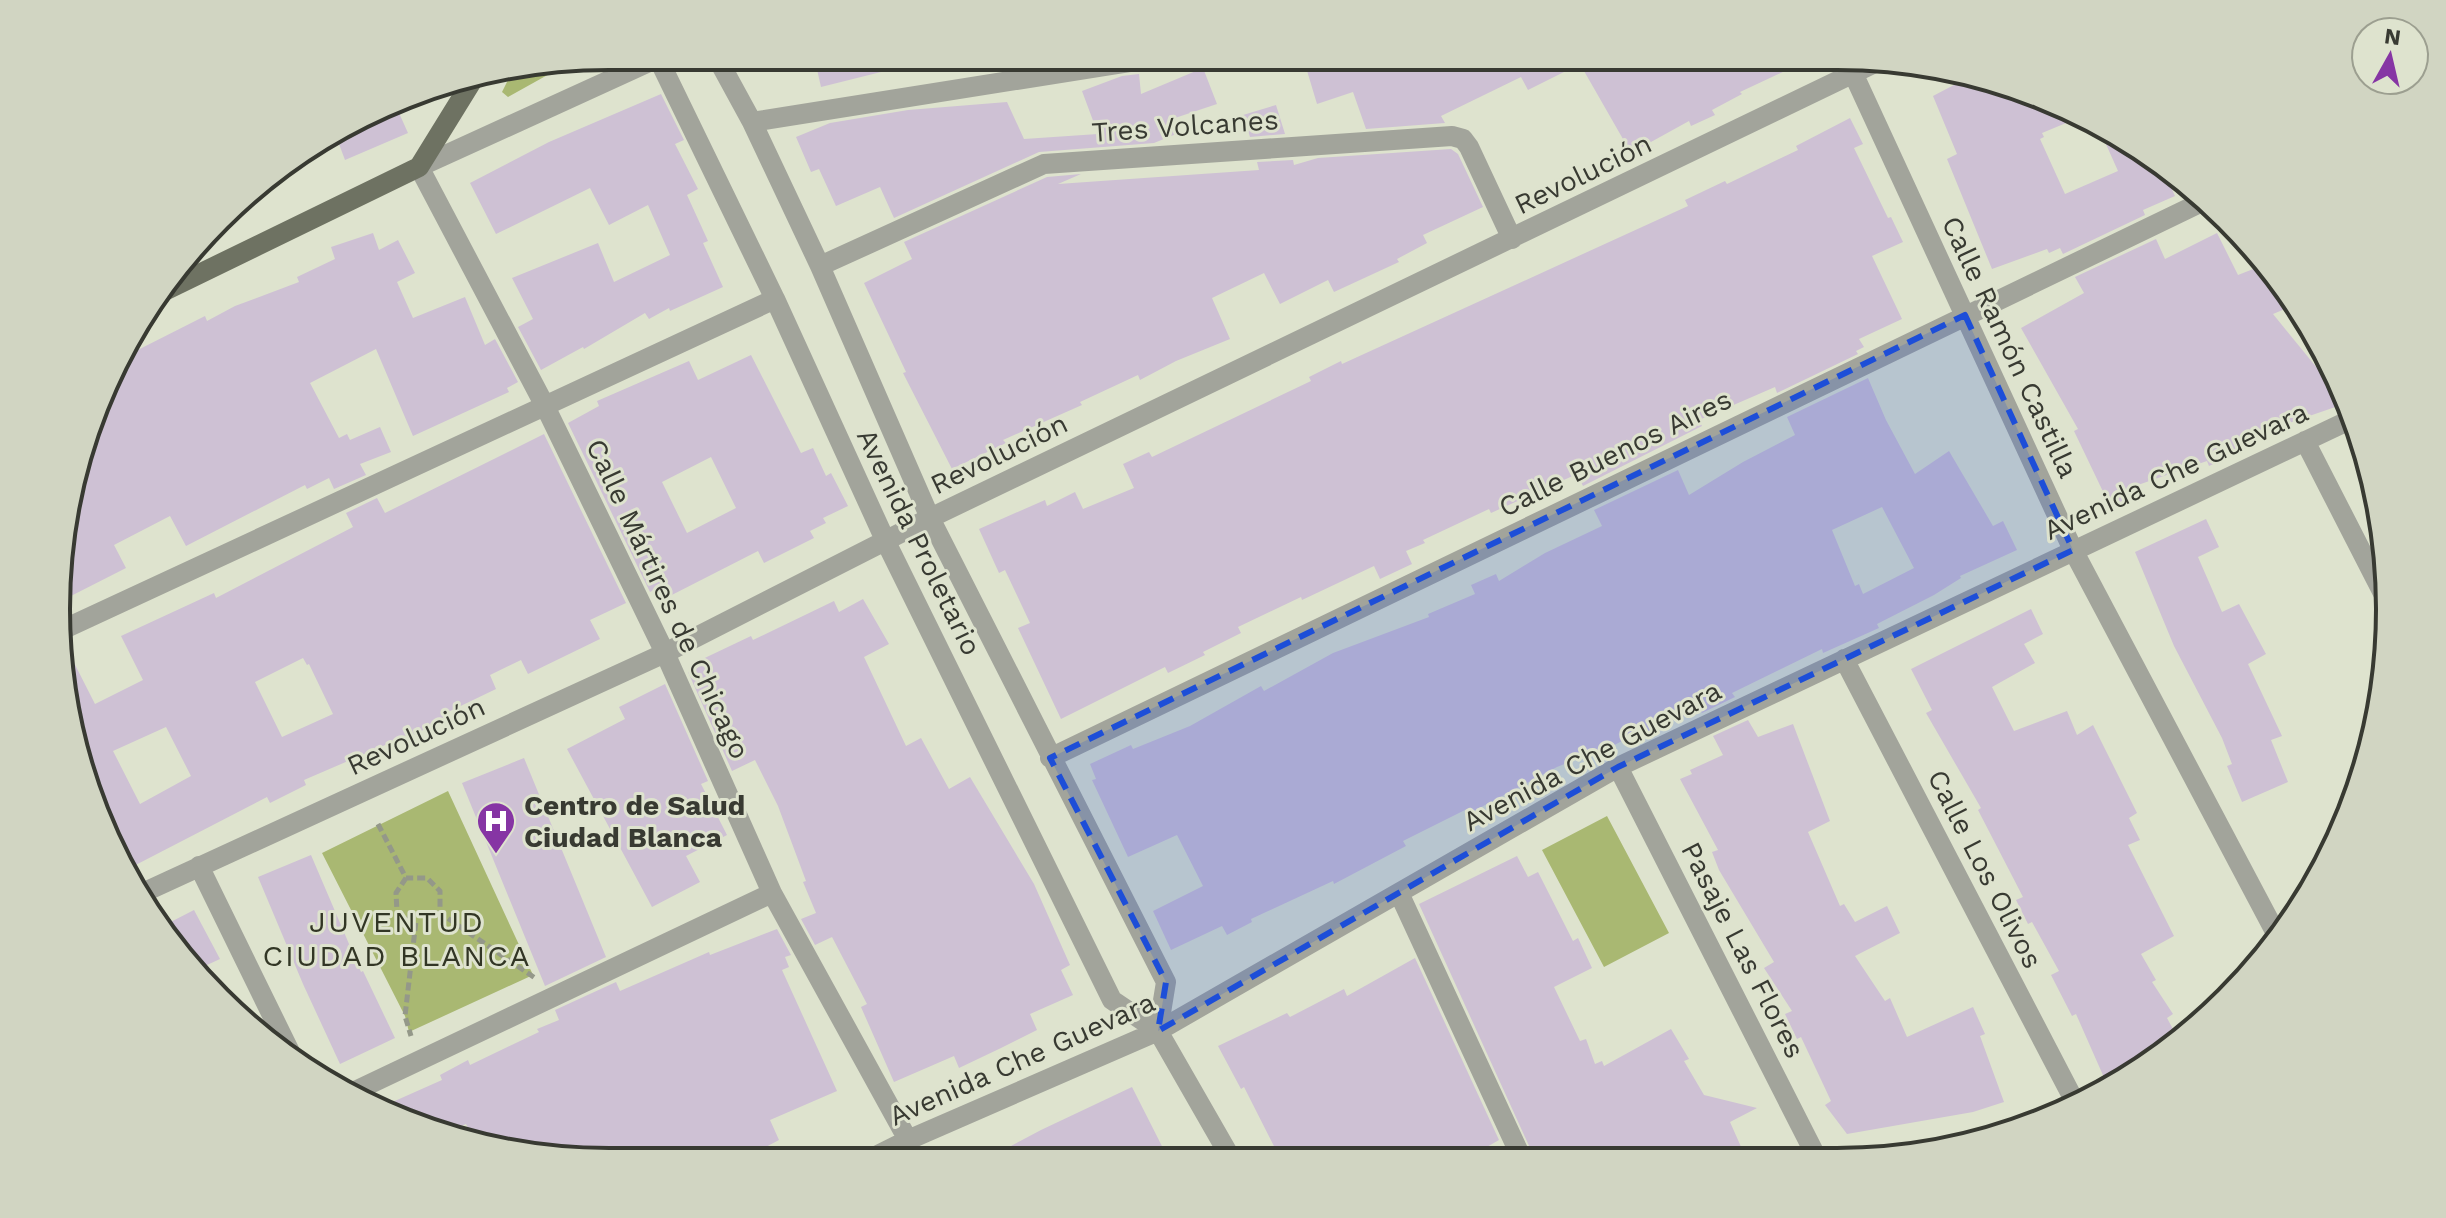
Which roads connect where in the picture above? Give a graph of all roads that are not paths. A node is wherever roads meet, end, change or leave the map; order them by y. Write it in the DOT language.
graph roads {
  1 [pos="629,70"];
  2 [pos="663,70"];
  3 [pos="724,70"];
  4 [pos="1079,70"];
  5 [pos="1858,71"];
  6 [pos="1853,73"];
  7 [pos="468,88"];
  8 [pos="752,122"];
  9 [pos="419,167"];
  10 [pos="2194,206"];
  11 [pos="1512,239"];
  12 [pos="820,266"];
  13 [pos="179,284"];
  14 [pos="775,299"];
  15 [pos="1965,315"];
  16 [pos="545,406"];
  17 [pos="2342,423"];
  18 [pos="2305,441"];
  19 [pos="930,518"];
  20 [pos="886,542"];
  21 [pos="2073,550"];
  22 [pos="2375,578"];
  23 [pos="70,626"];
  24 [pos="665,653"];
  25 [pos="1844,659"];
  26 [pos="1050,758"];
  27 [pos="1618,767"];
  28 [pos="199,866"];
  29 [pos="149,890"];
  30 [pos="772,893"];
  31 [pos="1399,893"];
  32 [pos="2272,926"];
  33 [pos="1158,1031"];
  34 [pos="284,1039"];
  35 [pos="362,1088"];
  36 [pos="2071,1094"];
  37 [pos="908,1140"];
  38 [pos="892,1148"];
  39 [pos="1225,1148"];
  40 [pos="1517,1148"];
  41 [pos="1812,1148"];
  1 -- 9 [label="street"];
  2 -- 14 [label="street, Avenida Proletario"];
  3 -- 8 [label="street, Avenida Proletario"];
  4 -- 8 [label="street"];
  5 -- 6 [label="street, Revolución"];
  6 -- 11 [label="street, Revolución"];
  6 -- 15 [label="street, Calle Ramón Castilla"];
  7 -- 9 [label="main road"];
  8 -- 12 [label="street, Avenida Proletario"];
  9 -- 13 [label="main road"];
  9 -- 16 [label="street, Calle Mártires de Chicago"];
  10 -- 15 [label="street, Calle Buenos Aires"];
  11 -- 12 [label="street, Tres Volcanes"];
  11 -- 19 [label="street, Revolución"];
  12 -- 19 [label="street, Avenida Proletario"];
  14 -- 16 [label="street"];
  14 -- 20 [label="street, Avenida Proletario"];
  15 -- 21 [label="street, Calle Ramón Castilla"];
  15 -- 26 [label="street, Calle Buenos Aires"];
  16 -- 23 [label="street"];
  16 -- 24 [label="street, Calle Mártires de Chicago"];
  17 -- 18 [label="street, Avenida Che Guevara"];
  18 -- 21 [label="street, Avenida Che Guevara"];
  18 -- 22 [label="street"];
  19 -- 20 [label="street, Revolución"];
  19 -- 26 [label="street, Avenida Proletario"];
  20 -- 24 [label="street, Revolución"];
  20 -- 33 [label="street, Avenida Proletario"];
  21 -- 25 [label="street, Avenida Che Guevara"];
  21 -- 32 [label="street, Calle Ramón Castilla"];
  24 -- 28 [label="street, Revolución"];
  24 -- 30 [label="street, Calle Mártires de Chicago"];
  25 -- 27 [label="street, Avenida Che Guevara"];
  25 -- 36 [label="street, Calle Los Olivos"];
  26 -- 33 [label="street, Avenida Proletario"];
  27 -- 31 [label="street, Avenida Che Guevara"];
  27 -- 41 [label="street, Pasaje Las Flores"];
  28 -- 29 [label="street, Revolución"];
  28 -- 34 [label="street"];
  30 -- 35 [label="street"];
  30 -- 37 [label="street, Calle Mártires de Chicago"];
  31 -- 33 [label="street, Avenida Che Guevara"];
  31 -- 40 [label="street"];
  33 -- 37 [label="street, Avenida Che Guevara"];
  33 -- 39 [label="street, Avenida Proletario"];
  37 -- 38 [label="street, Avenida Che Guevara"];
}
